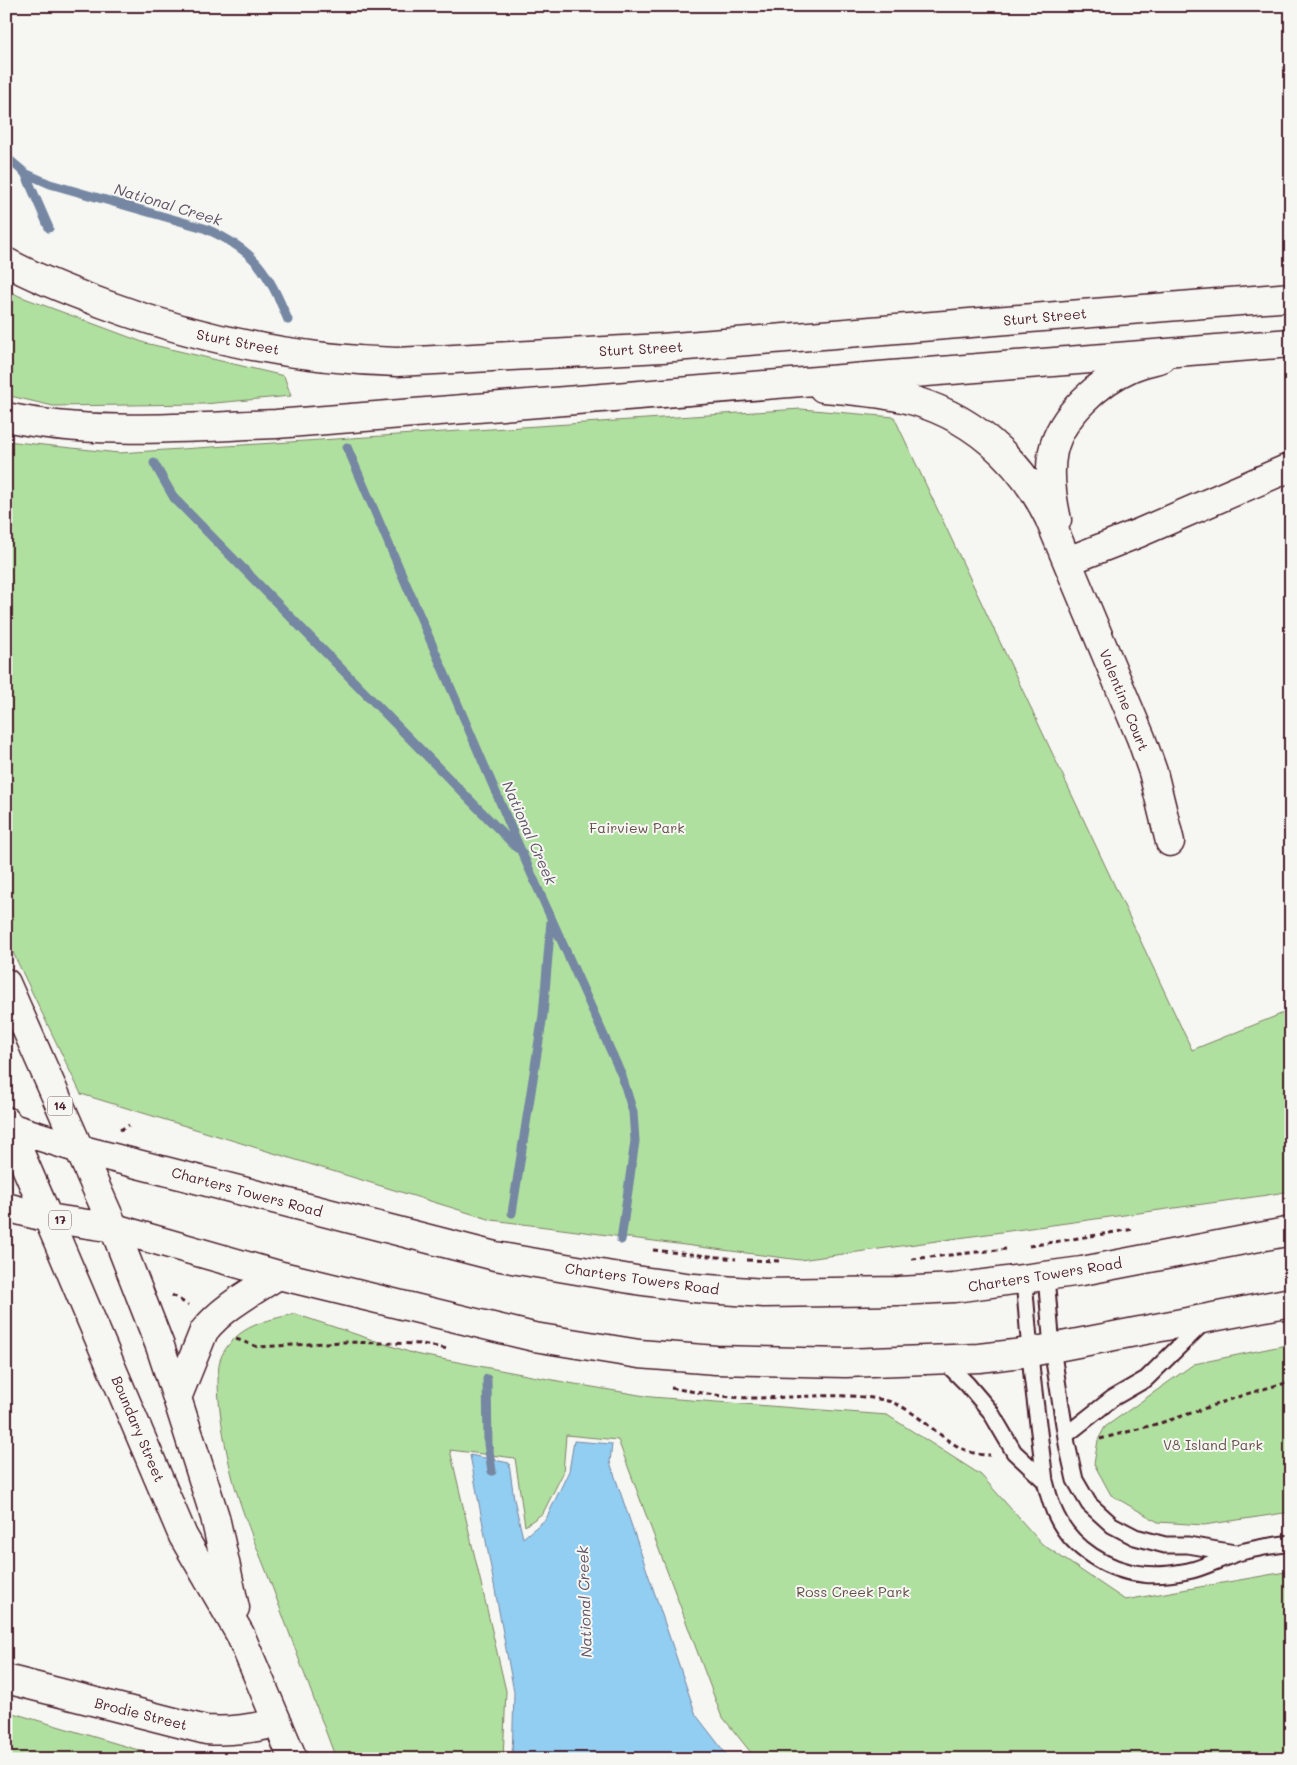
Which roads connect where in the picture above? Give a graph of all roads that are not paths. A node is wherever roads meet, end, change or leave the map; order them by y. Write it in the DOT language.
graph roads {
  1 [pos="6,262"];
  2 [pos="1291,292"];
  3 [pos="1291,297"];
  4 [pos="1243,301"];
  5 [pos="1291,343"];
  6 [pos="1188,352"];
  7 [pos="788,384"];
  8 [pos="6,417"];
  9 [pos="1291,467"];
  10 [pos="1068,561"];
  11 [pos="1170,842"];
  12 [pos="6,983"];
  13 [pos="7,1125"];
  14 [pos="79,1149"];
  15 [pos="6,1207"];
  16 [pos="48,1218"];
  17 [pos="114,1228"];
  18 [pos="1291,1231"];
  19 [pos="278,1275"];
  20 [pos="1035,1278"];
  21 [pos="1291,1302"];
  22 [pos="1208,1318"];
  23 [pos="1042,1350"];
  24 [pos="942,1359"];
  25 [pos="177,1398"];
  26 [pos="1066,1435"];
  27 [pos="1045,1481"];
  28 [pos="1291,1543"];
  29 [pos="1236,1553"];
  30 [pos="240,1634"];
  31 [pos="6,1679"];
  32 [pos="278,1722"];
  33 [pos="293,1759"];
  1 -- 4 [label="main road, Sturt Street"];
  2 -- 4 [label="main road"];
  3 -- 4 [label="main road, Sturt Street"];
  5 -- 6 [label="main road"];
  6 -- 7 [label="main road"];
  6 -- 10 [label="main road, Valentine Court"];
  7 -- 8 [label="main road"];
  7 -- 10 [label="main road, Valentine Court"];
  9 -- 10 [label="main road"];
  10 -- 11 [label="main road, Valentine Court"];
  12 -- 14 [label="main road, 14"];
  13 -- 14 [label="main road, Charters Towers Road"];
  13 -- 16 [label="main road, 14"];
  14 -- 17 [label="main road, 14"];
  14 -- 20 [label="main road, Charters Towers Road"];
  15 -- 16 [label="main road, 17"];
  16 -- 17 [label="main road, 17"];
  16 -- 30 [label="main road, Boundary Street / 14"];
  17 -- 19 [label="main road, 17"];
  17 -- 25 [label="main road, Boundary Street / 14"];
  18 -- 20 [label="main road, Charters Towers Road"];
  19 -- 24 [label="main road, 17"];
  19 -- 25 [label="main road"];
  20 -- 23 [label="lane"];
  20 -- 23 [label="lane"];
  21 -- 22 [label="main road, 17"];
  22 -- 23 [label="main road, 17"];
  22 -- 26 [label="lane"];
  23 -- 24 [label="main road, 17"];
  23 -- 26 [label="lane"];
  23 -- 27 [label="lane"];
  24 -- 27 [label="lane"];
  25 -- 30 [label="main road, Boundary Street / 14"];
  26 -- 29 [label="lane"];
  27 -- 29 [label="lane"];
  28 -- 29 [label="lane"];
  30 -- 32 [label="main road, Boundary Street / 14"];
  31 -- 32 [label="main road, Brodie Street"];
  32 -- 33 [label="main road, Boundary Street / 14"];
}
